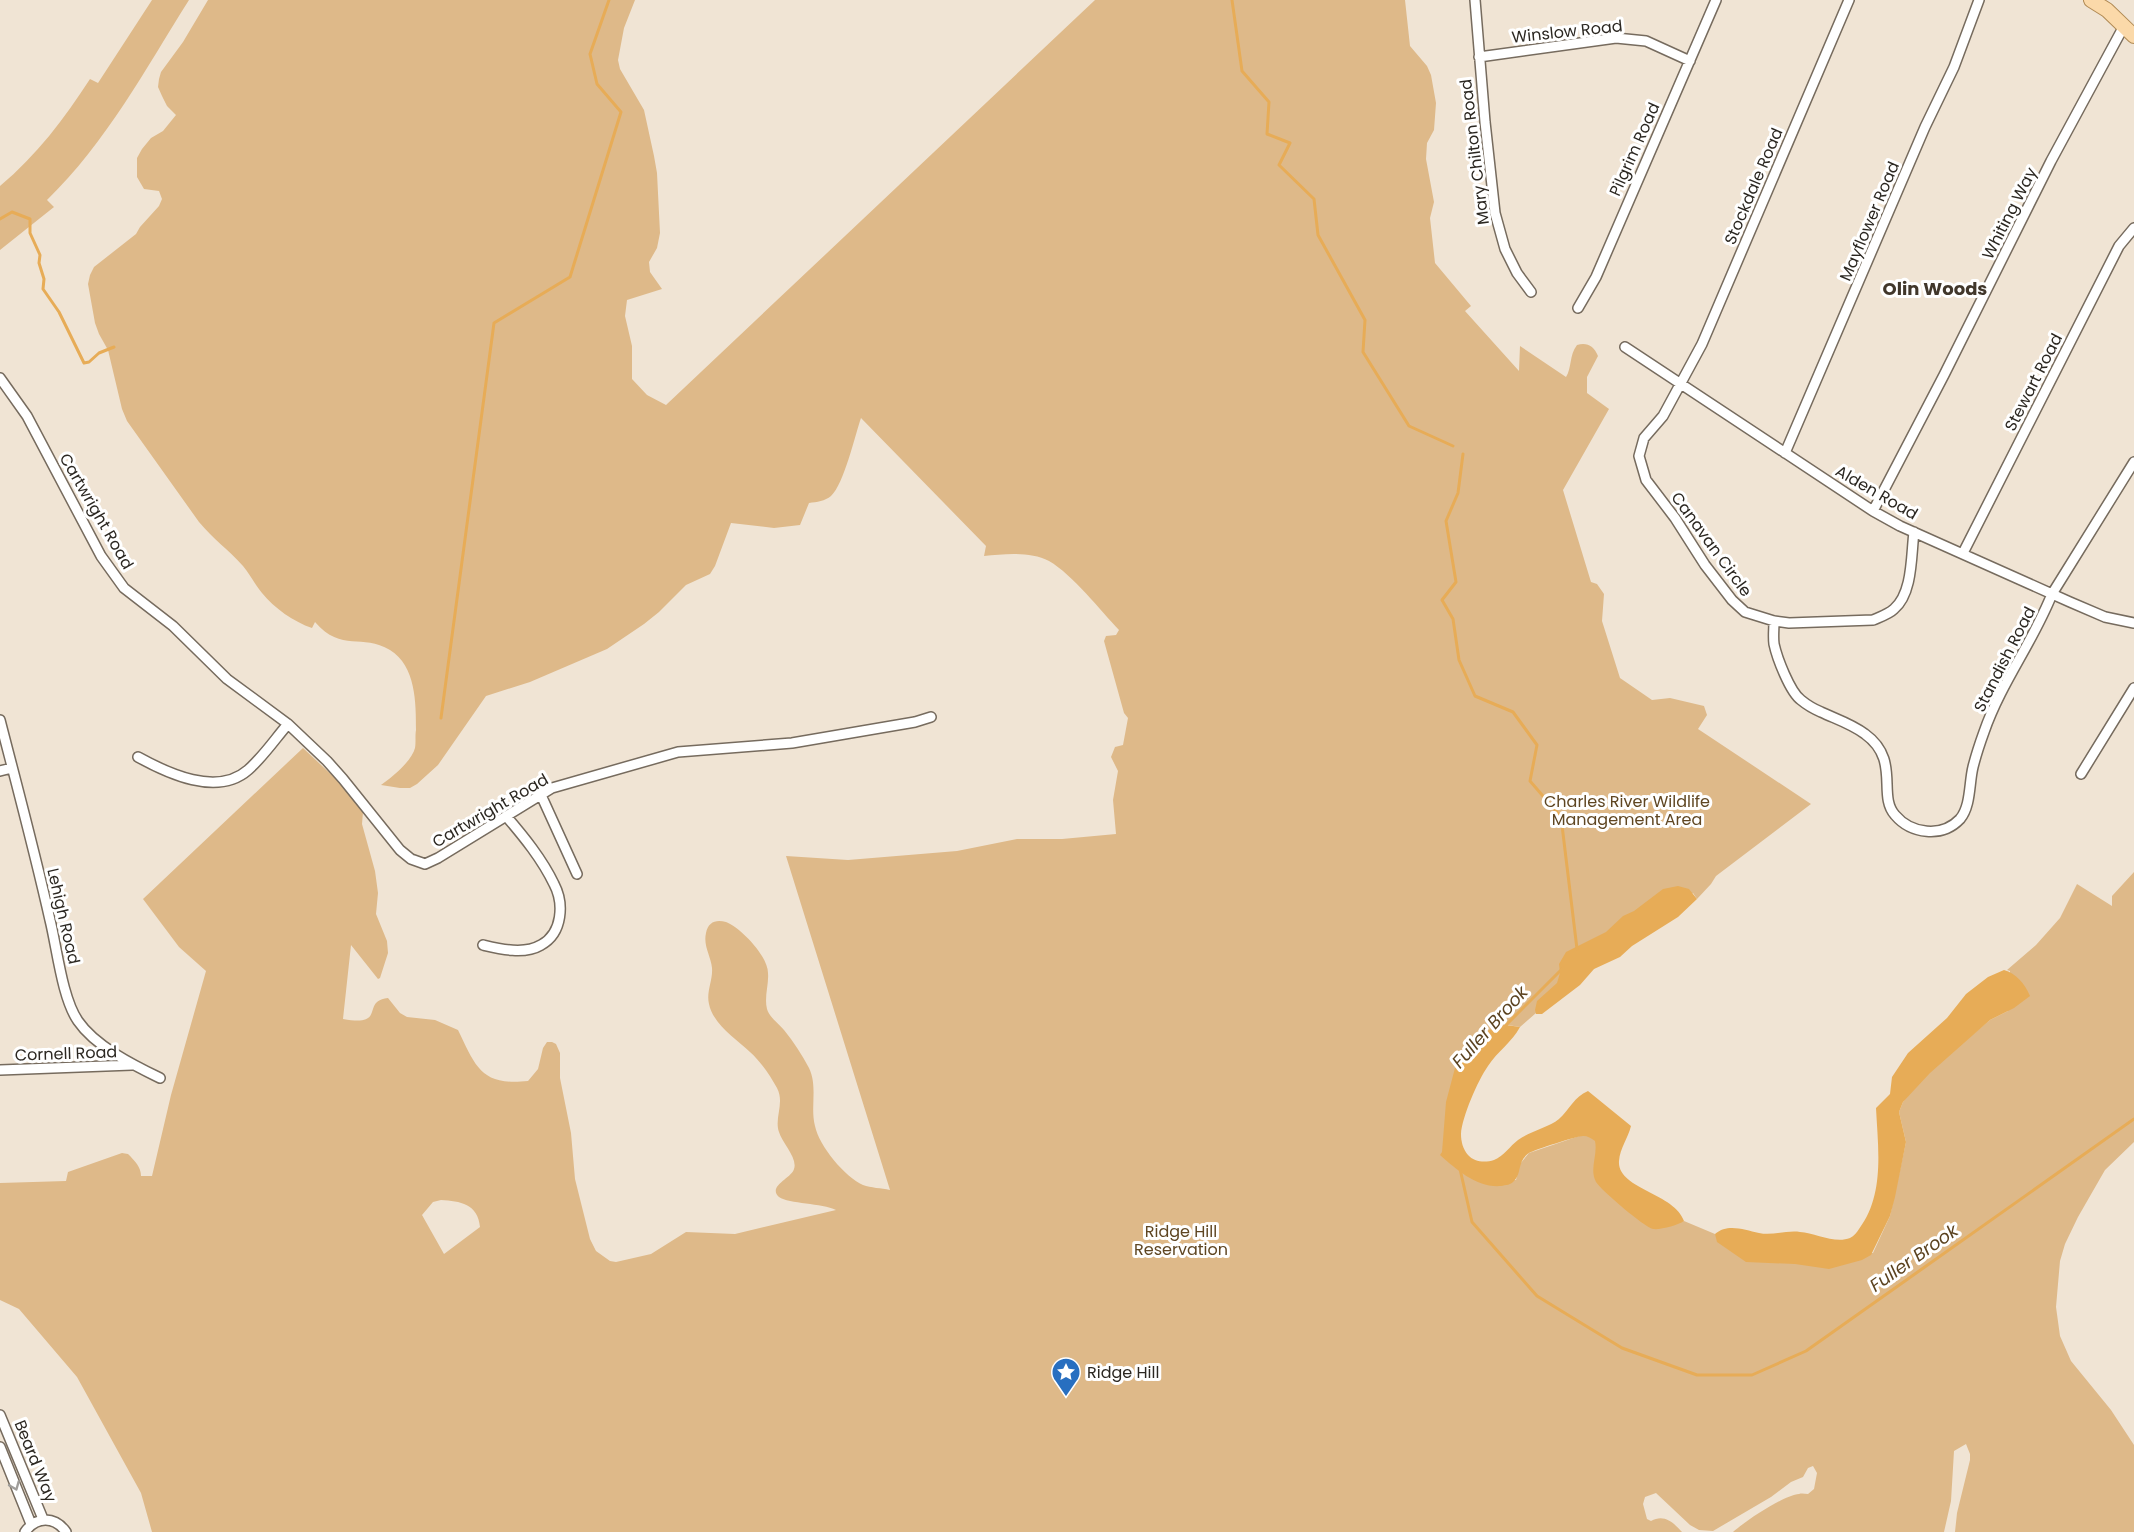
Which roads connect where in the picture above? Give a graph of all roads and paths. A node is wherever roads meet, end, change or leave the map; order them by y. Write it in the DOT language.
graph roads {
  1 [pos="1475,0"];
  2 [pos="1716,0"];
  3 [pos="1849,0"];
  4 [pos="1979,0"];
  5 [pos="2091,0"];
  6 [pos="2129,31"];
  7 [pos="1479,57"];
  8 [pos="1690,61"];
  9 [pos="2134,228"];
  10 [pos="1531,292"];
  11 [pos="1578,309"];
  12 [pos="1624,347"];
  13 [pos="0,378"];
  14 [pos="1681,383"];
  15 [pos="1785,453"];
  16 [pos="2134,462"];
  17 [pos="1873,511"];
  18 [pos="1914,532"];
  19 [pos="1963,553"];
  20 [pos="2052,594"];
  21 [pos="1774,621"];
  22 [pos="2134,623"];
  23 [pos="2134,688"];
  24 [pos="931,717"];
  25 [pos="0,720"];
  26 [pos="288,724"];
  27 [pos="138,757"];
  28 [pos="12,768"];
  29 [pos="0,771"];
  30 [pos="2081,774"];
  31 [pos="541,795"];
  32 [pos="506,816"];
  33 [pos="577,874"];
  34 [pos="483,945"];
  35 [pos="133,1065"];
  36 [pos="0,1070"];
  37 [pos="160,1078"];
  38 [pos="0,1415"];
  39 [pos="0,1447"];
  40 [pos="43,1519"];
  41 [pos="28,1528"];
  42 [pos="66,1532"];
  1 -- 7 [label="street, Mary Chilton Road"];
  2 -- 8 [label="street, Pilgrim Road"];
  3 -- 14 [label="street, Stockdale Road"];
  4 -- 15 [label="street, Mayflower Road"];
  5 -- 6 [label="main road"];
  6 -- 17 [label="street, Whiting Way"];
  7 -- 8 [label="street, Winslow Road"];
  7 -- 10 [label="street, Mary Chilton Road"];
  8 -- 11 [label="street, Pilgrim Road"];
  9 -- 19 [label="street, Stewart Road"];
  12 -- 14 [label="street, Alden Road"];
  13 -- 26 [label="street, Cartwright Road"];
  14 -- 15 [label="street, Alden Road"];
  14 -- 21 [label="street, Canavan Circle"];
  15 -- 17 [label="street, Alden Road"];
  16 -- 20 [label="street, Standish Road"];
  17 -- 18 [label="street, Alden Road"];
  18 -- 19 [label="street, Alden Road"];
  18 -- 21 [label="street, Canavan Circle"];
  19 -- 20 [label="street, Alden Road"];
  20 -- 21 [label="street, Standish Road"];
  20 -- 22 [label="street, Alden Road"];
  23 -- 30 [label="street"];
  24 -- 31 [label="street, Cartwright Road"];
  25 -- 28 [label="street, Lehigh Road"];
  26 -- 27 [label="street"];
  26 -- 32 [label="street, Cartwright Road"];
  28 -- 29 [label="street"];
  28 -- 35 [label="street, Lehigh Road"];
  31 -- 32 [label="street, Cartwright Road"];
  31 -- 33 [label="street"];
  32 -- 34 [label="street"];
  35 -- 36 [label="street, Cornell Road"];
  35 -- 37 [label="street, Lehigh Road"];
  38 -- 40 [label="street, Beard Way"];
  39 -- 41 [label="street, Beard Way, one-way"];
  40 -- 41 [label="street, Beard Way"];
  40 -- 42 [label="street, Beard Way"];
}
